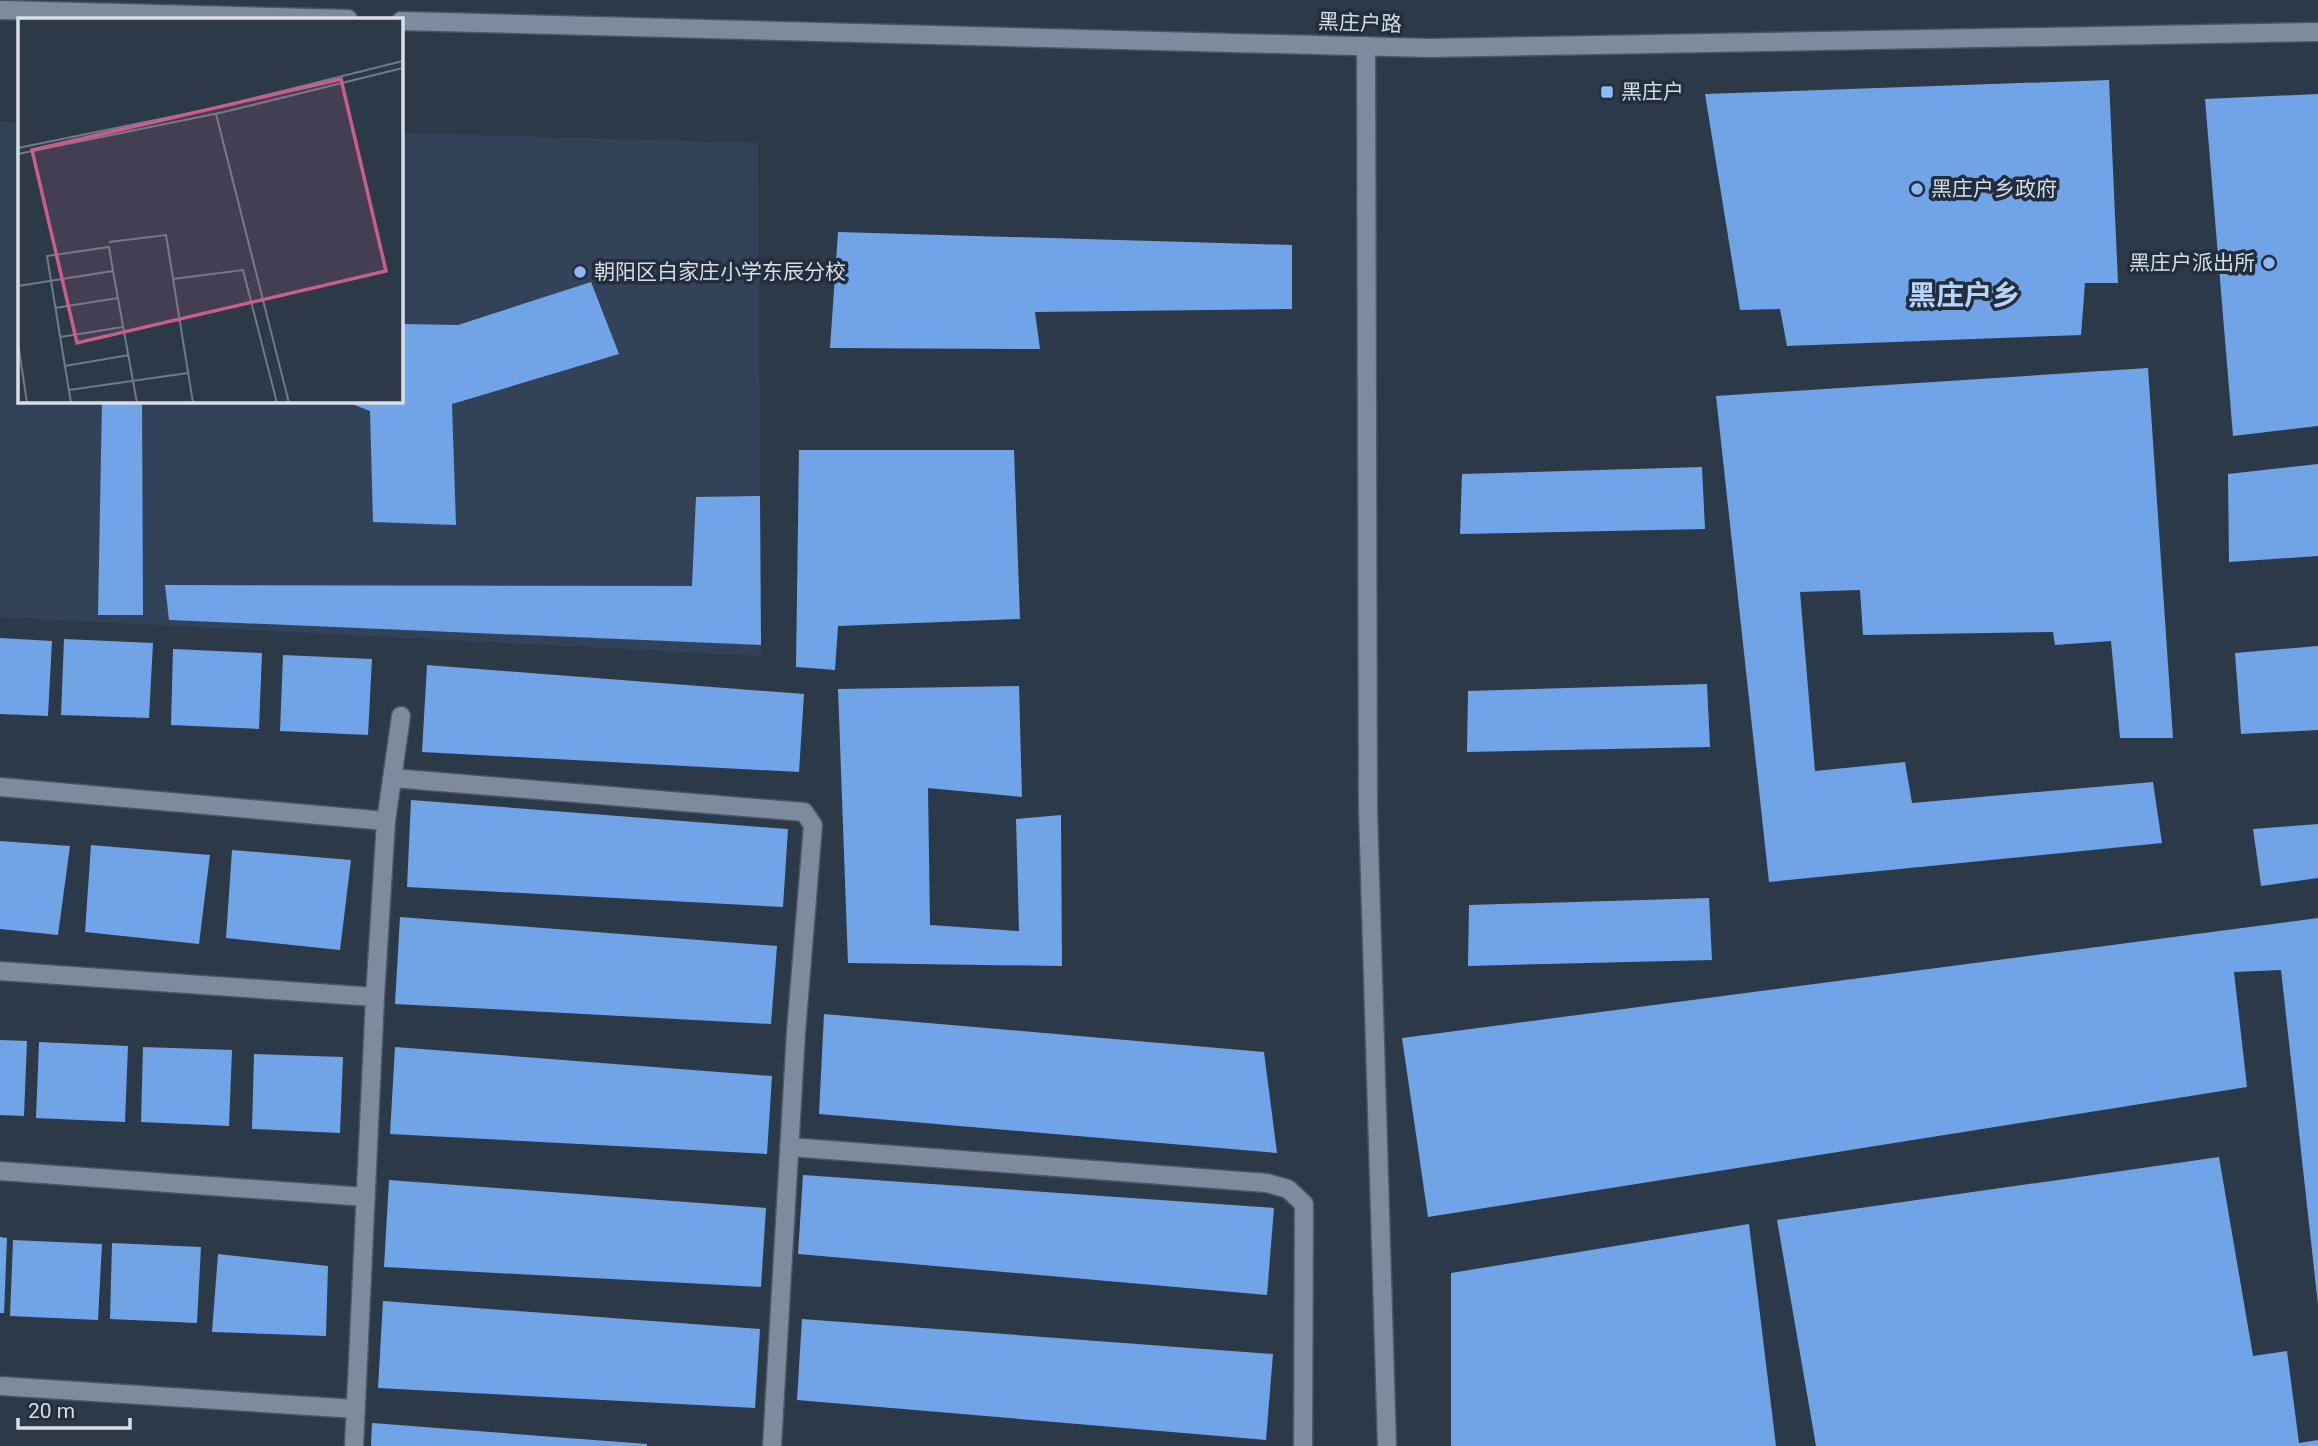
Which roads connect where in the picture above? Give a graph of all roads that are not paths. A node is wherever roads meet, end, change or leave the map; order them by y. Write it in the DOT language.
graph roads {
  1 [pos="0,10"];
  2 [pos="309,18"];
  3 [pos="402,21"];
  4 [pos="2318,32"];
  5 [pos="1366,46"];
  6 [pos="401,716"];
  7 [pos="392,778"];
  8 [pos="0,787"];
  9 [pos="386,821"];
  10 [pos="0,971"];
  11 [pos="375,997"];
  12 [pos="789,1147"];
  13 [pos="0,1171"];
  14 [pos="366,1197"];
  15 [pos="0,1386"];
  16 [pos="356,1409"];
  17 [pos="354,1446"];
  18 [pos="772,1446"];
  19 [pos="1303,1446"];
  20 [pos="1387,1446"];
  1 -- 2 [label="street"];
  3 -- 5 [label="street, 黑庄户路"];
  4 -- 5 [label="street, 黑庄户路"];
  5 -- 20 [label="street"];
  6 -- 7 [label="street"];
  7 -- 9 [label="street"];
  7 -- 12 [label="street"];
  8 -- 9 [label="street"];
  9 -- 11 [label="street"];
  10 -- 11 [label="street"];
  11 -- 14 [label="street"];
  12 -- 18 [label="street"];
  12 -- 19 [label="street"];
  13 -- 14 [label="street"];
  14 -- 16 [label="street"];
  15 -- 16 [label="street"];
  16 -- 17 [label="street"];
}
